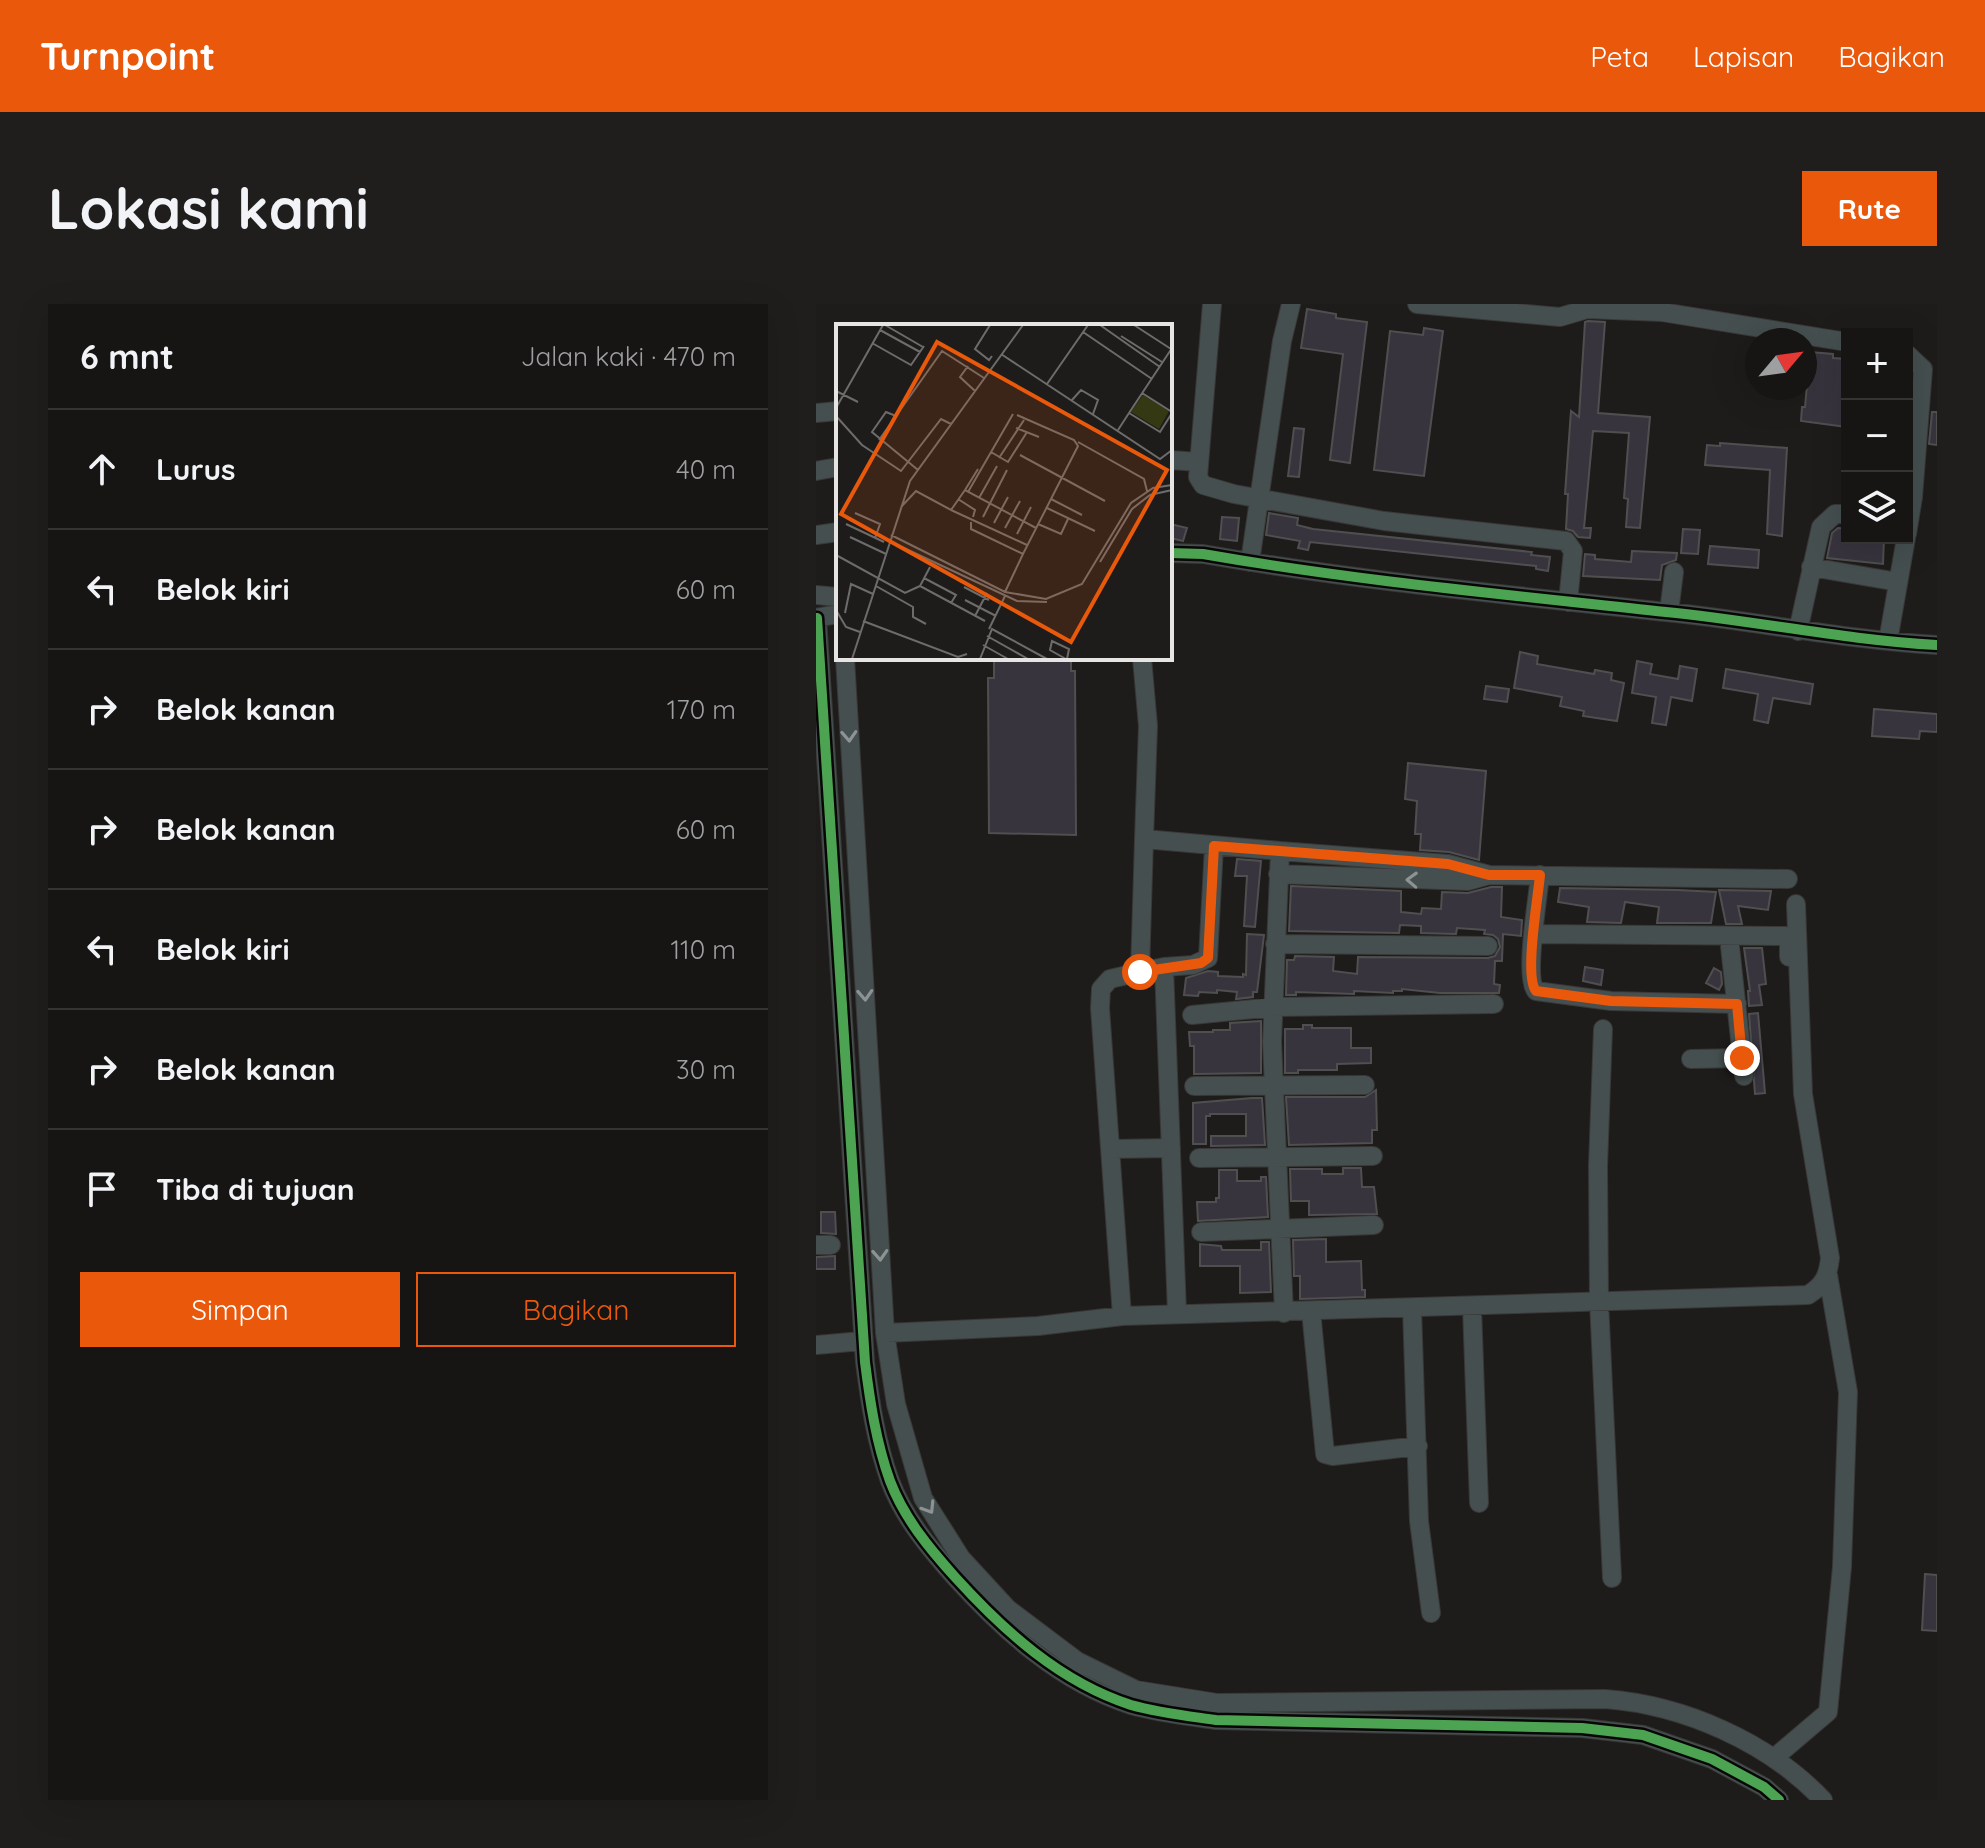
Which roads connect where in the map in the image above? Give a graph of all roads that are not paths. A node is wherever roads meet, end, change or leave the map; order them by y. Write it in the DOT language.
graph roads {
  1 [pos="1212,304"];
  2 [pos="1291,304"];
  3 [pos="1417,304"];
  4 [pos="1459,306"];
  5 [pos="1580,308"];
  6 [pos="1841,341"];
  7 [pos="1913,360"];
  8 [pos="836,411"];
  9 [pos="816,413"];
  10 [pos="1172,460"];
  11 [pos="1199,462"];
  12 [pos="836,467"];
  13 [pos="816,471"];
  14 [pos="1913,472"];
  15 [pos="1260,497"];
  16 [pos="1841,514"];
  17 [pos="836,532"];
  18 [pos="816,535"];
  19 [pos="1905,544"];
  20 [pos="1172,553"];
  21 [pos="1250,562"];
  22 [pos="1811,567"];
  23 [pos="1674,572"];
  24 [pos="1898,582"];
  25 [pos="816,595"];
  26 [pos="836,597"];
  27 [pos="1568,602"];
  28 [pos="1669,612"];
  29 [pos="836,614"];
  30 [pos="816,618"];
  31 [pos="1798,631"];
  32 [pos="1888,641"];
  33 [pos="1937,645"];
  34 [pos="845,660"];
  35 [pos="1142,660"];
  36 [pos="1144,839"];
  37 [pos="1214,846"];
  38 [pos="1280,851"];
  39 [pos="1278,874"];
  40 [pos="1489,875"];
  41 [pos="1540,875"];
  42 [pos="1788,879"];
  43 [pos="1796,904"];
  44 [pos="1535,934"];
  45 [pos="1729,937"];
  46 [pos="1275,944"];
  47 [pos="1488,946"];
  48 [pos="1164,967"];
  49 [pos="1140,972"];
  50 [pos="1494,1004"];
  51 [pos="1737,1004"];
  52 [pos="1274,1007"];
  53 [pos="1192,1015"];
  54 [pos="1603,1029"];
  55 [pos="1691,1059"];
  56 [pos="1365,1085"];
  57 [pos="1794,1085"];
  58 [pos="1194,1086"];
  59 [pos="1273,1087"];
  60 [pos="1171,1148"];
  61 [pos="1111,1149"];
  62 [pos="1276,1156"];
  63 [pos="1373,1156"];
  64 [pos="1199,1158"];
  65 [pos="1374,1225"];
  66 [pos="1282,1228"];
  67 [pos="1201,1232"];
  68 [pos="1828,1275"];
  69 [pos="1599,1301"];
  70 [pos="1472,1307"];
  71 [pos="1412,1308"];
  72 [pos="1311,1311"];
  73 [pos="1177,1313"];
  74 [pos="1284,1313"];
  75 [pos="1122,1316"];
  76 [pos="885,1333"];
  77 [pos="862,1341"];
  78 [pos="816,1345"];
  79 [pos="1418,1446"];
  80 [pos="1479,1503"];
  81 [pos="1612,1578"];
  82 [pos="1431,1613"];
  83 [pos="1774,1758"];
  84 [pos="1779,1800"];
  85 [pos="1823,1800"];
  1 -- 11 [label="street"];
  2 -- 15 [label="street"];
  3 -- 4 [label="street"];
  4 -- 5 [label="street"];
  5 -- 6 [label="street"];
  7 -- 14 [label="street"];
  8 -- 9 [label="street"];
  10 -- 11 [label="street"];
  11 -- 15 [label="street"];
  12 -- 13 [label="street"];
  15 -- 21 [label="street"];
  15 -- 27 [label="street"];
  16 -- 22 [label="street"];
  17 -- 18 [label="street"];
  19 -- 24 [label="street"];
  20 -- 21 [label="street"];
  21 -- 27 [label="street"];
  22 -- 24 [label="street"];
  22 -- 31 [label="street"];
  23 -- 28 [label="street"];
  24 -- 32 [label="street"];
  25 -- 26 [label="street"];
  27 -- 28 [label="street"];
  28 -- 31 [label="street"];
  29 -- 30 [label="street"];
  30 -- 77 [label="street"];
  31 -- 32 [label="street"];
  32 -- 33 [label="street"];
  34 -- 76 [label="street, one-way"];
  35 -- 36 [label="street"];
  36 -- 37 [label="street"];
  36 -- 49 [label="street"];
  37 -- 38 [label="street"];
  37 -- 48 [label="street"];
  38 -- 39 [label="street"];
  38 -- 40 [label="street"];
  40 -- 39 [label="street, one-way"];
  39 -- 46 [label="street"];
  40 -- 41 [label="street"];
  41 -- 42 [label="street"];
  41 -- 44 [label="street"];
  43 -- 68 [label="street"];
  44 -- 45 [label="street"];
  44 -- 51 [label="street"];
  45 -- 51 [label="street"];
  45 -- 57 [label="street"];
  46 -- 47 [label="street"];
  46 -- 52 [label="street"];
  48 -- 49 [label="street"];
  48 -- 60 [label="street"];
  49 -- 61 [label="street"];
  50 -- 52 [label="street"];
  51 -- 55 [label="street"];
  52 -- 53 [label="street"];
  52 -- 59 [label="street"];
  54 -- 69 [label="street"];
  56 -- 59 [label="street"];
  58 -- 59 [label="street"];
  59 -- 62 [label="street"];
  60 -- 61 [label="street"];
  60 -- 73 [label="street"];
  61 -- 75 [label="street"];
  62 -- 63 [label="street"];
  62 -- 64 [label="street"];
  62 -- 66 [label="street"];
  65 -- 66 [label="street"];
  66 -- 67 [label="street"];
  66 -- 74 [label="street"];
  68 -- 69 [label="street"];
  68 -- 83 [label="street"];
  69 -- 70 [label="street"];
  69 -- 81 [label="street"];
  70 -- 71 [label="street"];
  70 -- 80 [label="street"];
  71 -- 72 [label="street"];
  71 -- 79 [label="street"];
  72 -- 74 [label="street"];
  72 -- 79 [label="street"];
  73 -- 74 [label="street"];
  73 -- 75 [label="street"];
  75 -- 76 [label="street"];
  76 -- 83 [label="street, one-way"];
  77 -- 78 [label="street"];
  77 -- 84 [label="street"];
  79 -- 82 [label="street"];
  83 -- 85 [label="street"];
}
